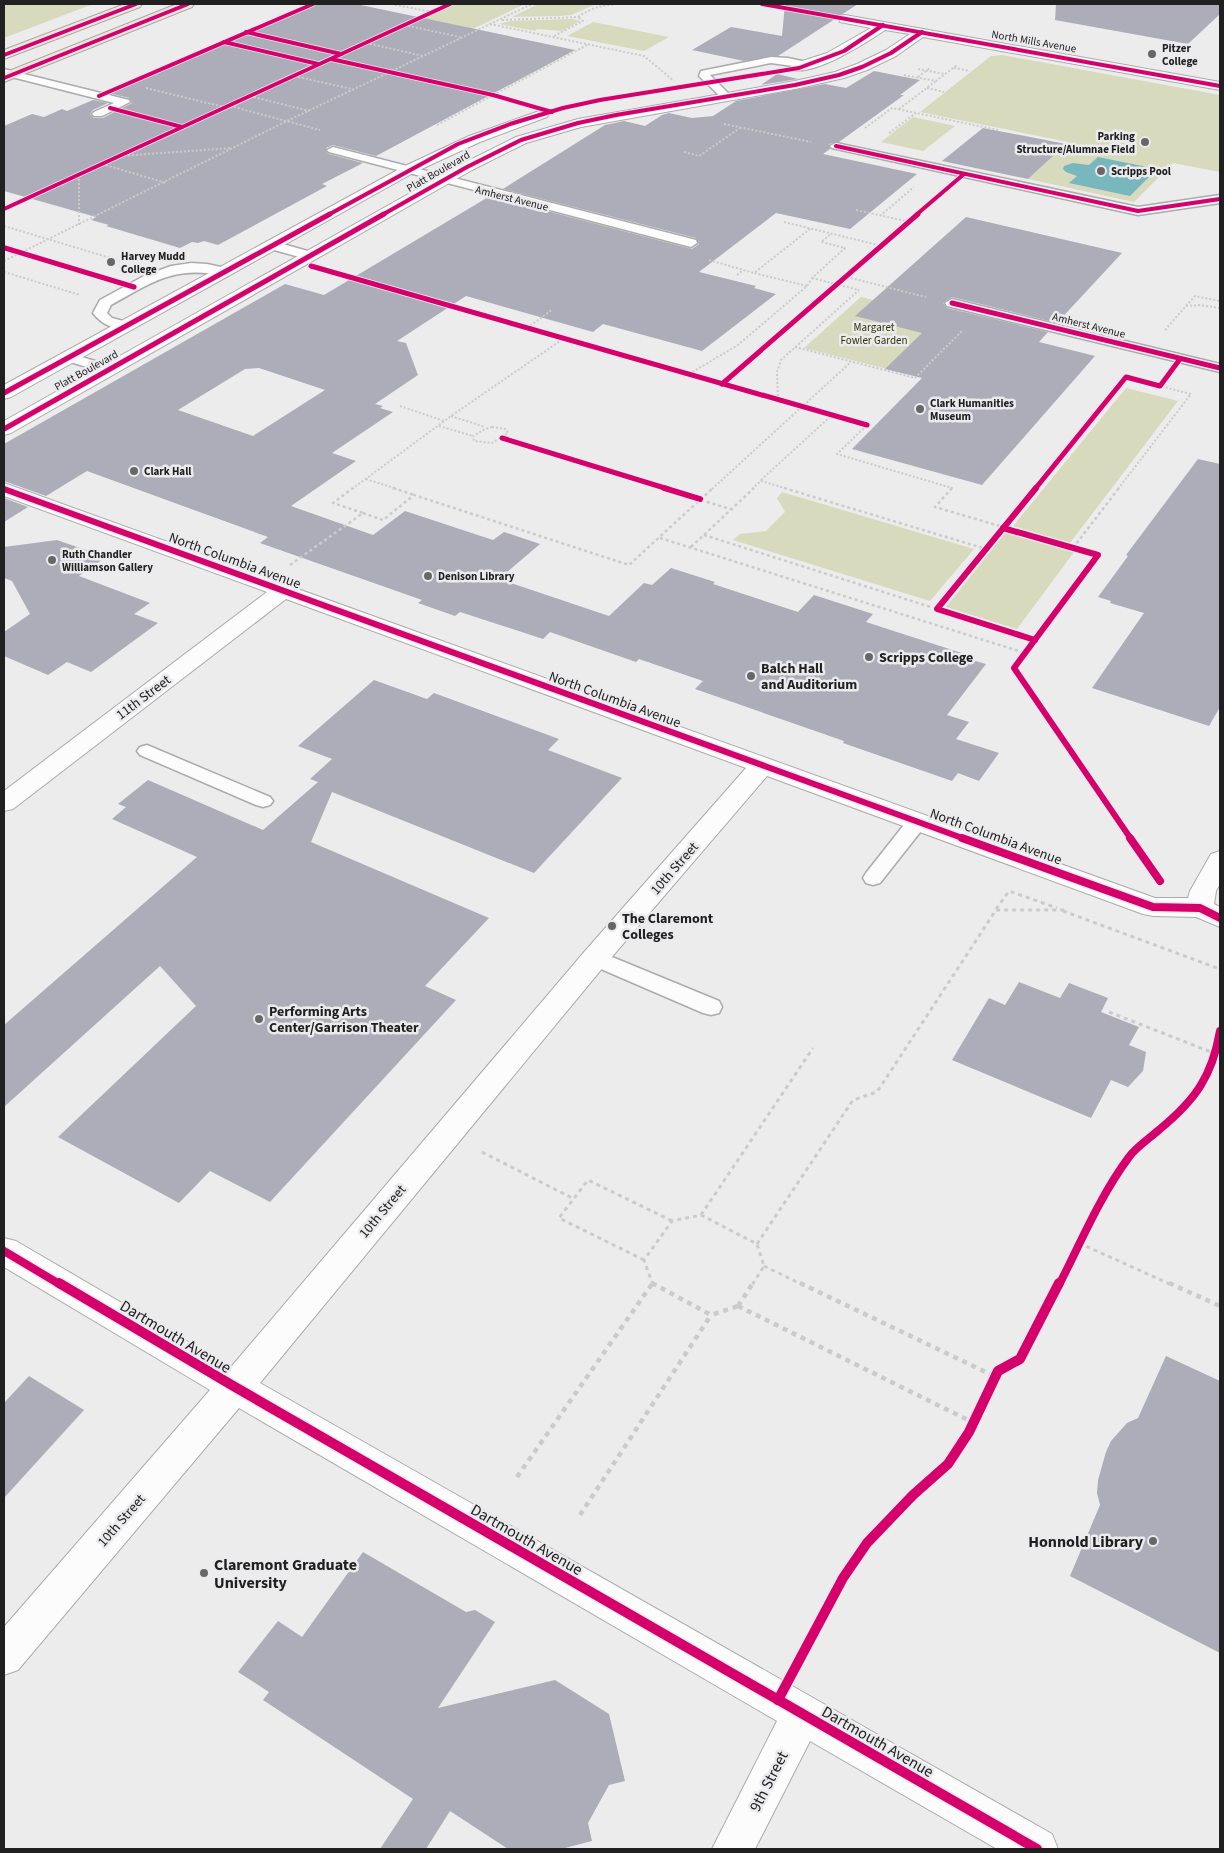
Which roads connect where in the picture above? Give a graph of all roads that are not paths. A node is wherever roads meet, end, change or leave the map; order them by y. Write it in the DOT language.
graph roads {
  1 [pos="136,4"];
  2 [pos="188,4"];
  3 [pos="844,19"];
  4 [pos="883,25"];
  5 [pos="922,32"];
  6 [pos="4,55"];
  7 [pos="7,75"];
  8 [pos="711,83"];
  9 [pos="1220,86"];
  10 [pos="727,96"];
  11 [pos="98,114"];
  12 [pos="838,147"];
  13 [pos="333,150"];
  14 [pos="410,169"];
  15 [pos="444,180"];
  16 [pos="1220,199"];
  17 [pos="691,243"];
  18 [pos="272,246"];
  19 [pos="310,256"];
  20 [pos="225,272"];
  21 [pos="952,303"];
  22 [pos="126,326"];
  23 [pos="69,357"];
  24 [pos="1220,368"];
  25 [pos="109,370"];
  26 [pos="4,393"];
  27 [pos="4,429"];
  28 [pos="4,489"];
  29 [pos="283,591"];
  30 [pos="147,750"];
  31 [pos="762,766"];
  32 [pos="263,800"];
  33 [pos="4,802"];
  34 [pos="918,821"];
  35 [pos="1220,860"];
  36 [pos="873,878"];
  37 [pos="1210,913"];
  38 [pos="595,958"];
  39 [pos="711,1007"];
  40 [pos="4,1250"];
  41 [pos="235,1387"];
  42 [pos="4,1656"];
  43 [pos="803,1713"];
  44 [pos="733,1849"];
  45 [pos="1038,1849"];
  1 -- 6 [label="main road"];
  2 -- 7 [label="main road"];
  3 -- 4 [label="street, North Mills Avenue"];
  4 -- 5 [label="street, North Mills Avenue"];
  4 -- 8 [label="street, Platt Boulevard"];
  5 -- 9 [label="street, North Mills Avenue"];
  5 -- 10 [label="street, Platt Boulevard"];
  7 -- 11 [label="lane"];
  8 -- 10 [label="lane"];
  8 -- 14 [label="street, Platt Boulevard"];
  10 -- 15 [label="street, Platt Boulevard"];
  12 -- 16 [label="lane"];
  13 -- 14 [label="lane, Amherst Avenue"];
  14 -- 15 [label="lane, Amherst Avenue"];
  14 -- 18 [label="street, Platt Boulevard"];
  15 -- 17 [label="lane, Amherst Avenue"];
  15 -- 19 [label="street, Platt Boulevard"];
  18 -- 19 [label="lane"];
  18 -- 20 [label="street, Platt Boulevard"];
  19 -- 25 [label="street, Platt Boulevard"];
  20 -- 22 [label="street, Platt Boulevard"];
  20 -- 22 [label="lane"];
  21 -- 24 [label="lane, Amherst Avenue"];
  22 -- 23 [label="street, Platt Boulevard"];
  23 -- 25 [label="lane"];
  23 -- 26 [label="street, Platt Boulevard"];
  25 -- 27 [label="street, Platt Boulevard"];
  28 -- 29 [label="street, North Columbia Avenue"];
  29 -- 31 [label="street, North Columbia Avenue"];
  29 -- 33 [label="street, 11th Street"];
  30 -- 32 [label="lane"];
  31 -- 34 [label="street, North Columbia Avenue"];
  31 -- 38 [label="street, 10th Street"];
  34 -- 36 [label="lane"];
  34 -- 37 [label="street, North Columbia Avenue"];
  35 -- 37 [label="street"];
  38 -- 39 [label="lane"];
  38 -- 41 [label="street, 10th Street"];
  40 -- 41 [label="street, Dartmouth Avenue"];
  41 -- 42 [label="street, 10th Street"];
  41 -- 43 [label="street, Dartmouth Avenue"];
  43 -- 44 [label="street, 9th Street"];
  43 -- 45 [label="street, Dartmouth Avenue"];
}
